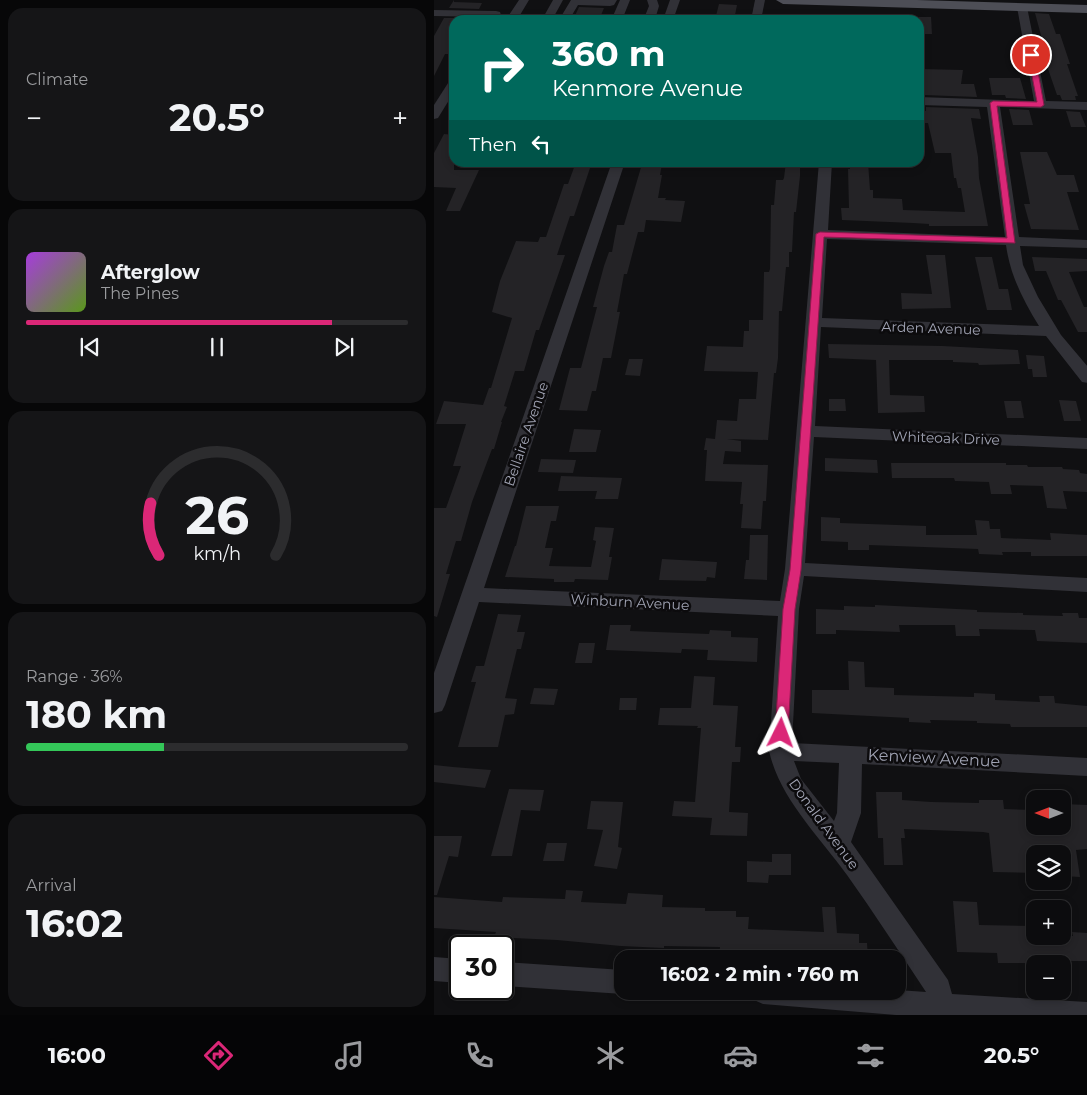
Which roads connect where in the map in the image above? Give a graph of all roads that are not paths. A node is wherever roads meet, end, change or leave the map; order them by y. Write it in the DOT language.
graph roads {
  1 [pos="524,0"];
  2 [pos="558,0"];
  3 [pos="612,0"];
  4 [pos="625,0"];
  5 [pos="652,0"];
  6 [pos="675,0"];
  7 [pos="760,0"];
  8 [pos="783,0"];
  9 [pos="903,2"];
  10 [pos="1022,7"];
  11 [pos="1087,8"];
  12 [pos="434,12"];
  13 [pos="462,13"];
  14 [pos="457,15"];
  15 [pos="495,15"];
  16 [pos="515,15"];
  17 [pos="550,15"];
  18 [pos="567,15"];
  19 [pos="618,15"];
  20 [pos="651,15"];
  21 [pos="669,15"];
  22 [pos="757,15"];
  23 [pos="449,19"];
  24 [pos="434,25"];
  25 [pos="449,90"];
  26 [pos="924,101"];
  27 [pos="993,103"];
  28 [pos="1041,105"];
  29 [pos="1087,106"];
  30 [pos="434,115"];
  31 [pos="617,167"];
  32 [pos="826,167"];
  33 [pos="820,234"];
  34 [pos="1012,241"];
  35 [pos="1087,244"];
  36 [pos="814,322"];
  37 [pos="1049,331"];
  38 [pos="1087,378"];
  39 [pos="805,431"];
  40 [pos="1087,444"];
  41 [pos="796,570"];
  42 [pos="1087,585"];
  43 [pos="471,595"];
  44 [pos="789,609"];
  45 [pos="434,705"];
  46 [pos="780,750"];
  47 [pos="850,754"];
  48 [pos="1087,767"];
  49 [pos="838,844"];
  50 [pos="434,970"];
  51 [pos="449,971"];
  52 [pos="514,975"];
  53 [pos="614,981"];
  54 [pos="846,1000"];
  55 [pos="939,1010"];
  56 [pos="1087,1014"];
  1 -- 16 [label="street"];
  2 -- 17 [label="street"];
  3 -- 18 [label="street"];
  4 -- 19 [label="street"];
  5 -- 20 [label="street"];
  6 -- 21 [label="street"];
  7 -- 22 [label="street"];
  8 -- 9 [label="main road"];
  9 -- 10 [label="main road"];
  10 -- 11 [label="main road"];
  10 -- 28 [label="street"];
  12 -- 13 [label="street"];
  13 -- 14 [label="street"];
  13 -- 15 [label="street"];
  23 -- 24 [label="street"];
  25 -- 30 [label="street"];
  26 -- 27 [label="street"];
  27 -- 28 [label="street"];
  27 -- 34 [label="street"];
  28 -- 29 [label="street"];
  31 -- 43 [label="street, Bellaire Avenue"];
  32 -- 33 [label="street, Donald Avenue"];
  33 -- 34 [label="street"];
  33 -- 36 [label="street, Donald Avenue"];
  34 -- 35 [label="street"];
  34 -- 37 [label="street"];
  36 -- 37 [label="street, Arden Avenue"];
  36 -- 39 [label="street, Donald Avenue"];
  37 -- 38 [label="street"];
  39 -- 40 [label="street, Whiteoak Drive"];
  39 -- 41 [label="street, Donald Avenue"];
  41 -- 42 [label="street"];
  41 -- 44 [label="street, Donald Avenue"];
  43 -- 44 [label="street, Winburn Avenue"];
  43 -- 45 [label="street, Bellaire Avenue"];
  44 -- 46 [label="street, Donald Avenue"];
  46 -- 47 [label="street, Kenview Avenue"];
  46 -- 49 [label="street, Donald Avenue"];
  47 -- 48 [label="street, Kenview Avenue"];
  47 -- 49 [label="street"];
  49 -- 55 [label="street, Donald Avenue"];
  50 -- 51 [label="street"];
  52 -- 53 [label="street"];
  54 -- 55 [label="street"];
  55 -- 56 [label="street"];
}
